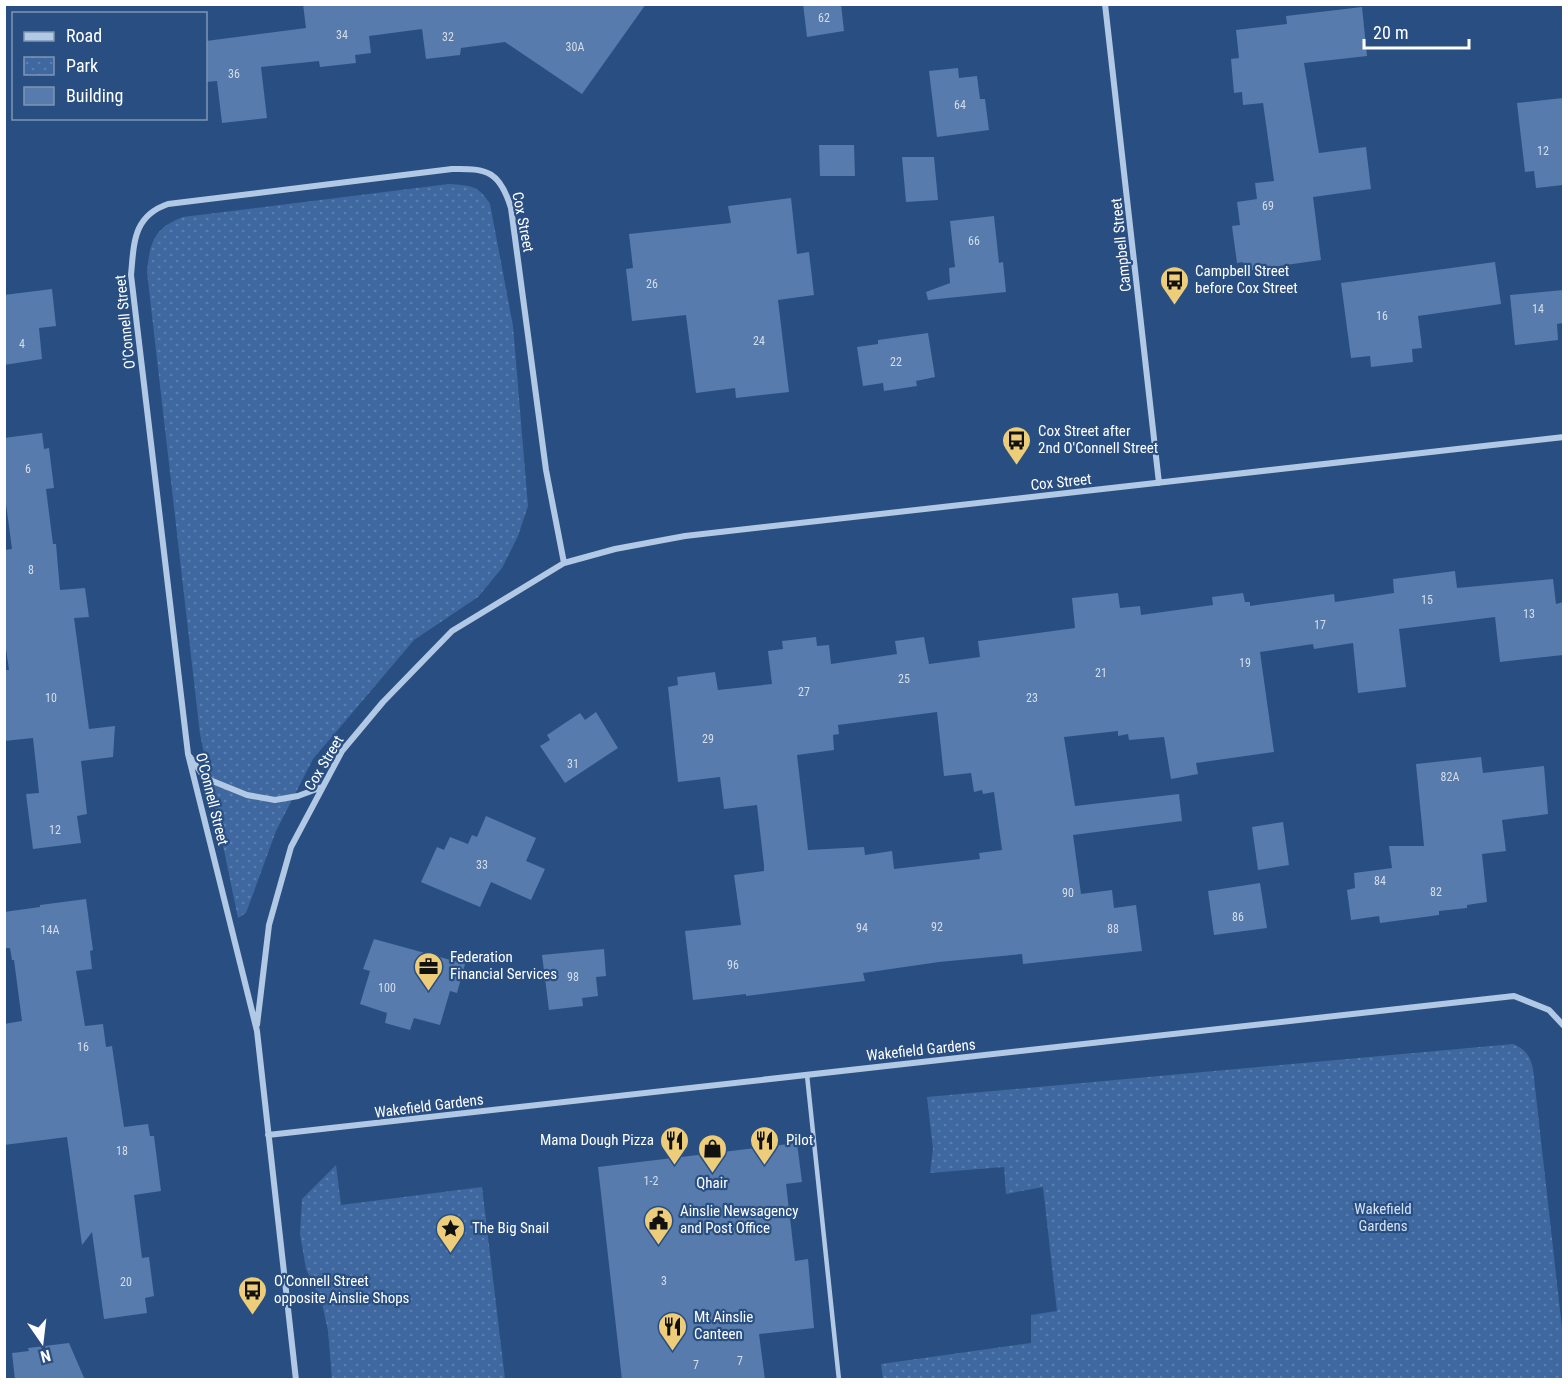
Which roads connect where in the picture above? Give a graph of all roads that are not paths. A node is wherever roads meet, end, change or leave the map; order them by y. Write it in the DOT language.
graph roads {
  1 [pos="1105,4"];
  2 [pos="142,222"];
  3 [pos="1563,437"];
  4 [pos="1160,483"];
  5 [pos="564,563"];
  6 [pos="188,754"];
  7 [pos="322,787"];
  8 [pos="1563,1026"];
  9 [pos="257,1031"];
  10 [pos="807,1075"];
  11 [pos="268,1135"];
  12 [pos="296,1380"];
  13 [pos="839,1380"];
  1 -- 4 [label="street, Campbell Street"];
  2 -- 5 [label="street, Cox Street"];
  2 -- 6 [label="street, O'Connell Street"];
  3 -- 4 [label="street, Cox Street"];
  4 -- 5 [label="street, Cox Street"];
  5 -- 7 [label="street, Cox Street"];
  6 -- 7 [label="street"];
  6 -- 9 [label="street, O'Connell Street"];
  7 -- 9 [label="street, Cox Street"];
  8 -- 10 [label="street, Wakefield Gardens"];
  9 -- 11 [label="street, O'Connell Street"];
  10 -- 11 [label="street, Wakefield Gardens"];
  10 -- 13 [label="lane"];
  11 -- 12 [label="street, O'Connell Street"];
}
